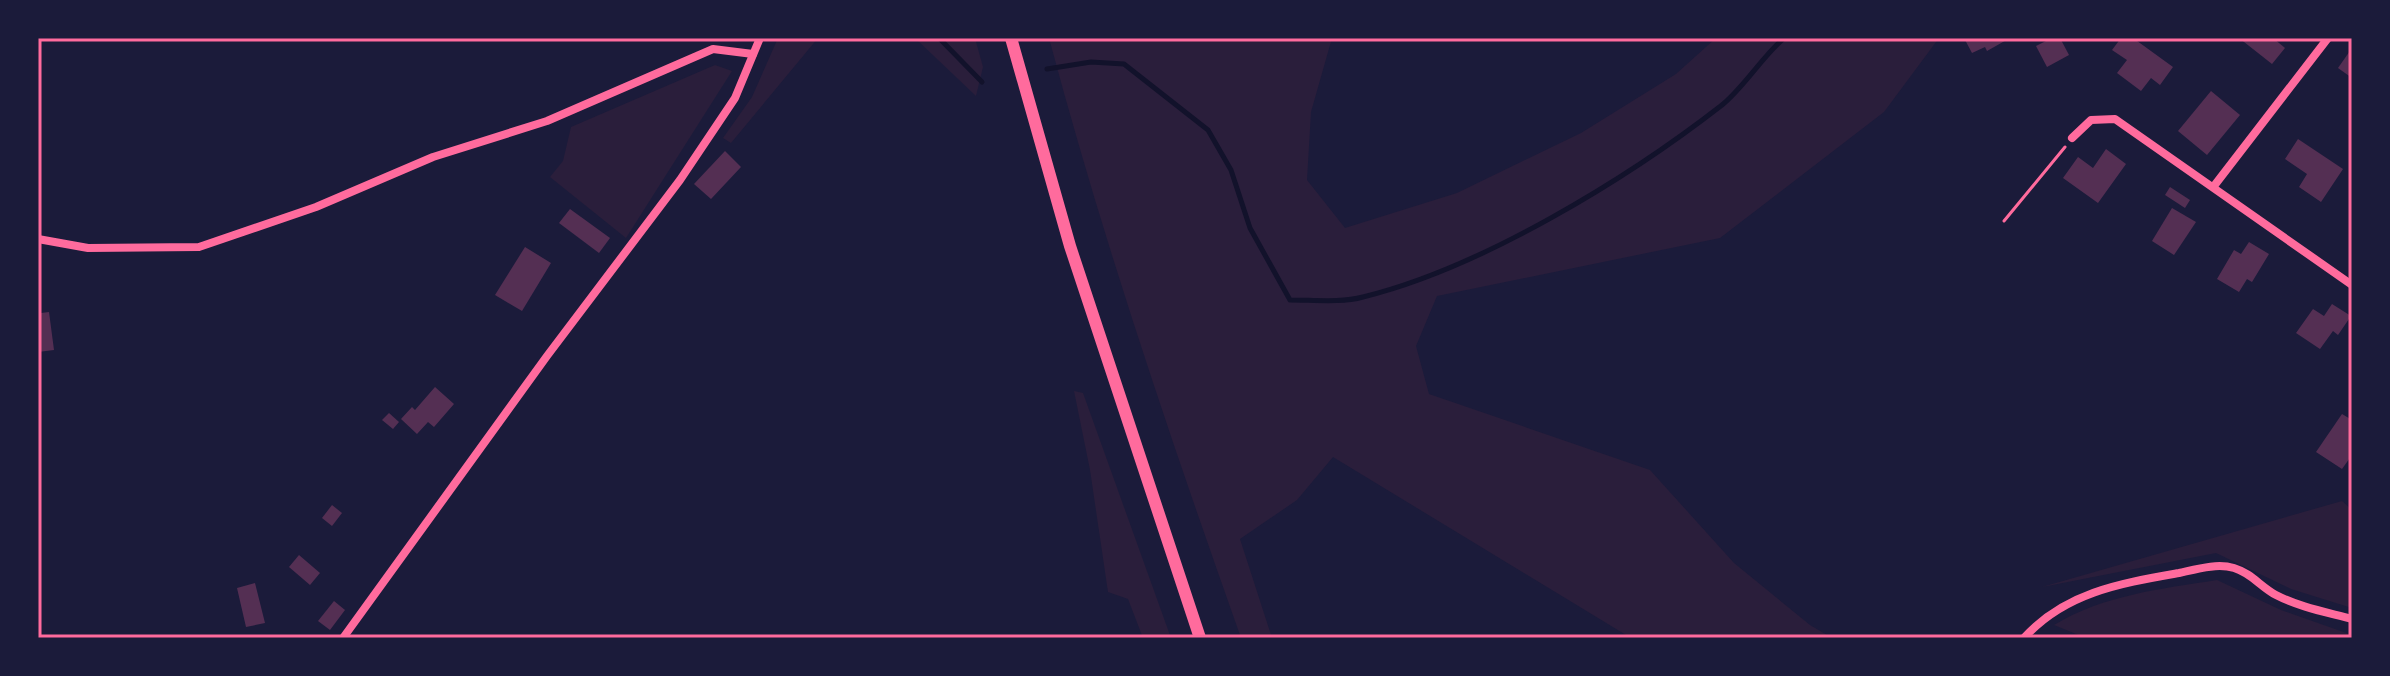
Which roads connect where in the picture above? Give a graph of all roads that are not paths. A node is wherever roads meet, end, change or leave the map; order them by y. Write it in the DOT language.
graph roads {
  1 [pos="760,38"];
  2 [pos="1011,38"];
  3 [pos="2328,38"];
  4 [pos="753,54"];
  5 [pos="2072,138"];
  6 [pos="2214,186"];
  7 [pos="38,239"];
  8 [pos="2352,285"];
  9 [pos="2352,619"];
  10 [pos="343,638"];
  11 [pos="1200,638"];
  12 [pos="2024,638"];
  1 -- 4 [label="street"];
  2 -- 11 [label="highway"];
  3 -- 6 [label="street"];
  4 -- 7 [label="street"];
  4 -- 10 [label="street"];
  5 -- 6 [label="street"];
  6 -- 8 [label="street"];
  9 -- 12 [label="street"];
}
